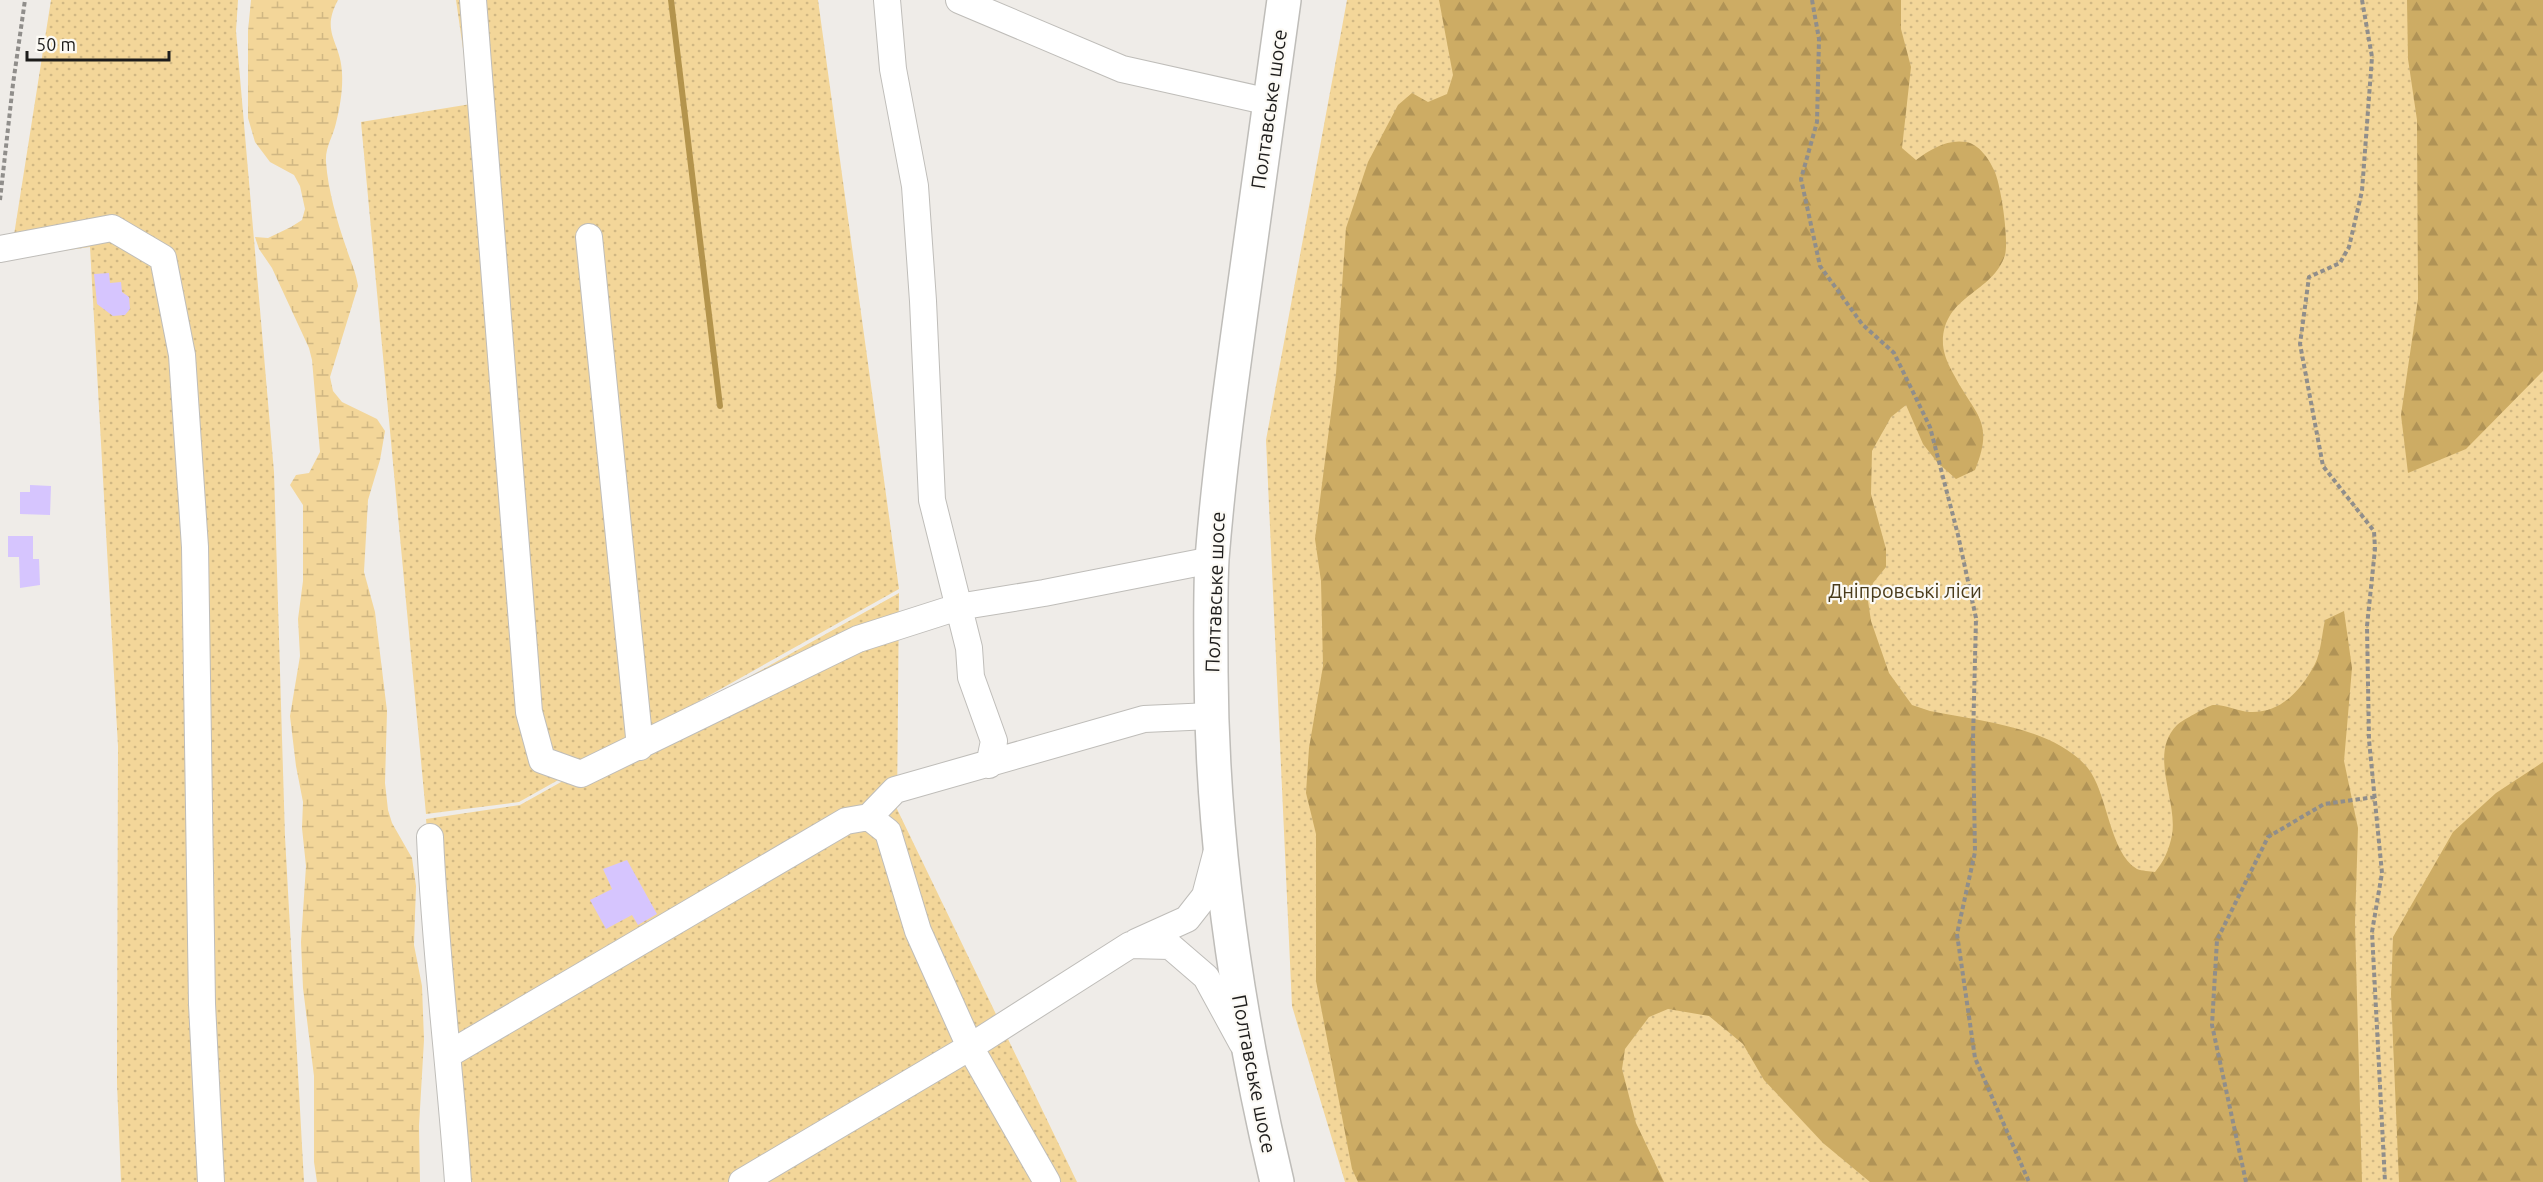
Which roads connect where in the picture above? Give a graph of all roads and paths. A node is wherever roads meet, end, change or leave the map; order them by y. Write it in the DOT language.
graph roads {
  1 [pos="25,0"];
  2 [pos="473,0"];
  3 [pos="887,0"];
  4 [pos="959,0"];
  5 [pos="1284,0"];
  6 [pos="1812,0"];
  7 [pos="2362,0"];
  8 [pos="1270,102"];
  9 [pos="0,200"];
  10 [pos="589,237"];
  11 [pos="0,249"];
  12 [pos="1212,560"];
  13 [pos="958,607"];
  14 [pos="1211,716"];
  15 [pos="640,747"];
  16 [pos="989,765"];
  17 [pos="2375,797"];
  18 [pos="868,817"];
  19 [pos="430,837"];
  20 [pos="1218,845"];
  21 [pos="1130,945"];
  22 [pos="970,1047"];
  23 [pos="449,1054"];
  24 [pos="1248,1054"];
  25 [pos="211,1182"];
  26 [pos="458,1182"];
  27 [pos="742,1182"];
  28 [pos="1047,1182"];
  29 [pos="1277,1182"];
  30 [pos="2029,1182"];
  31 [pos="2246,1182"];
  32 [pos="2385,1182"];
  1 -- 9 [label="path"];
  2 -- 15 [label="lane"];
  3 -- 13 [label="lane"];
  4 -- 8 [label="lane"];
  5 -- 8 [label="main road, Полтавське шосе"];
  6 -- 30 [label="path"];
  7 -- 17 [label="path"];
  8 -- 12 [label="main road, Полтавське шосе"];
  10 -- 15 [label="lane"];
  11 -- 25 [label="lane"];
  12 -- 13 [label="lane"];
  12 -- 14 [label="main road, Полтавське шосе"];
  13 -- 15 [label="lane"];
  13 -- 16 [label="lane"];
  14 -- 16 [label="lane"];
  14 -- 20 [label="main road, Полтавське шосе"];
  16 -- 18 [label="lane"];
  17 -- 31 [label="path"];
  17 -- 32 [label="path"];
  18 -- 22 [label="lane"];
  18 -- 23 [label="lane"];
  19 -- 23 [label="lane"];
  20 -- 21 [label="lane"];
  20 -- 24 [label="main road, Полтавське шосе"];
  21 -- 22 [label="lane"];
  21 -- 24 [label="lane"];
  22 -- 27 [label="lane"];
  22 -- 28 [label="lane"];
  23 -- 26 [label="lane"];
  24 -- 29 [label="main road, Полтавське шосе"];
}
